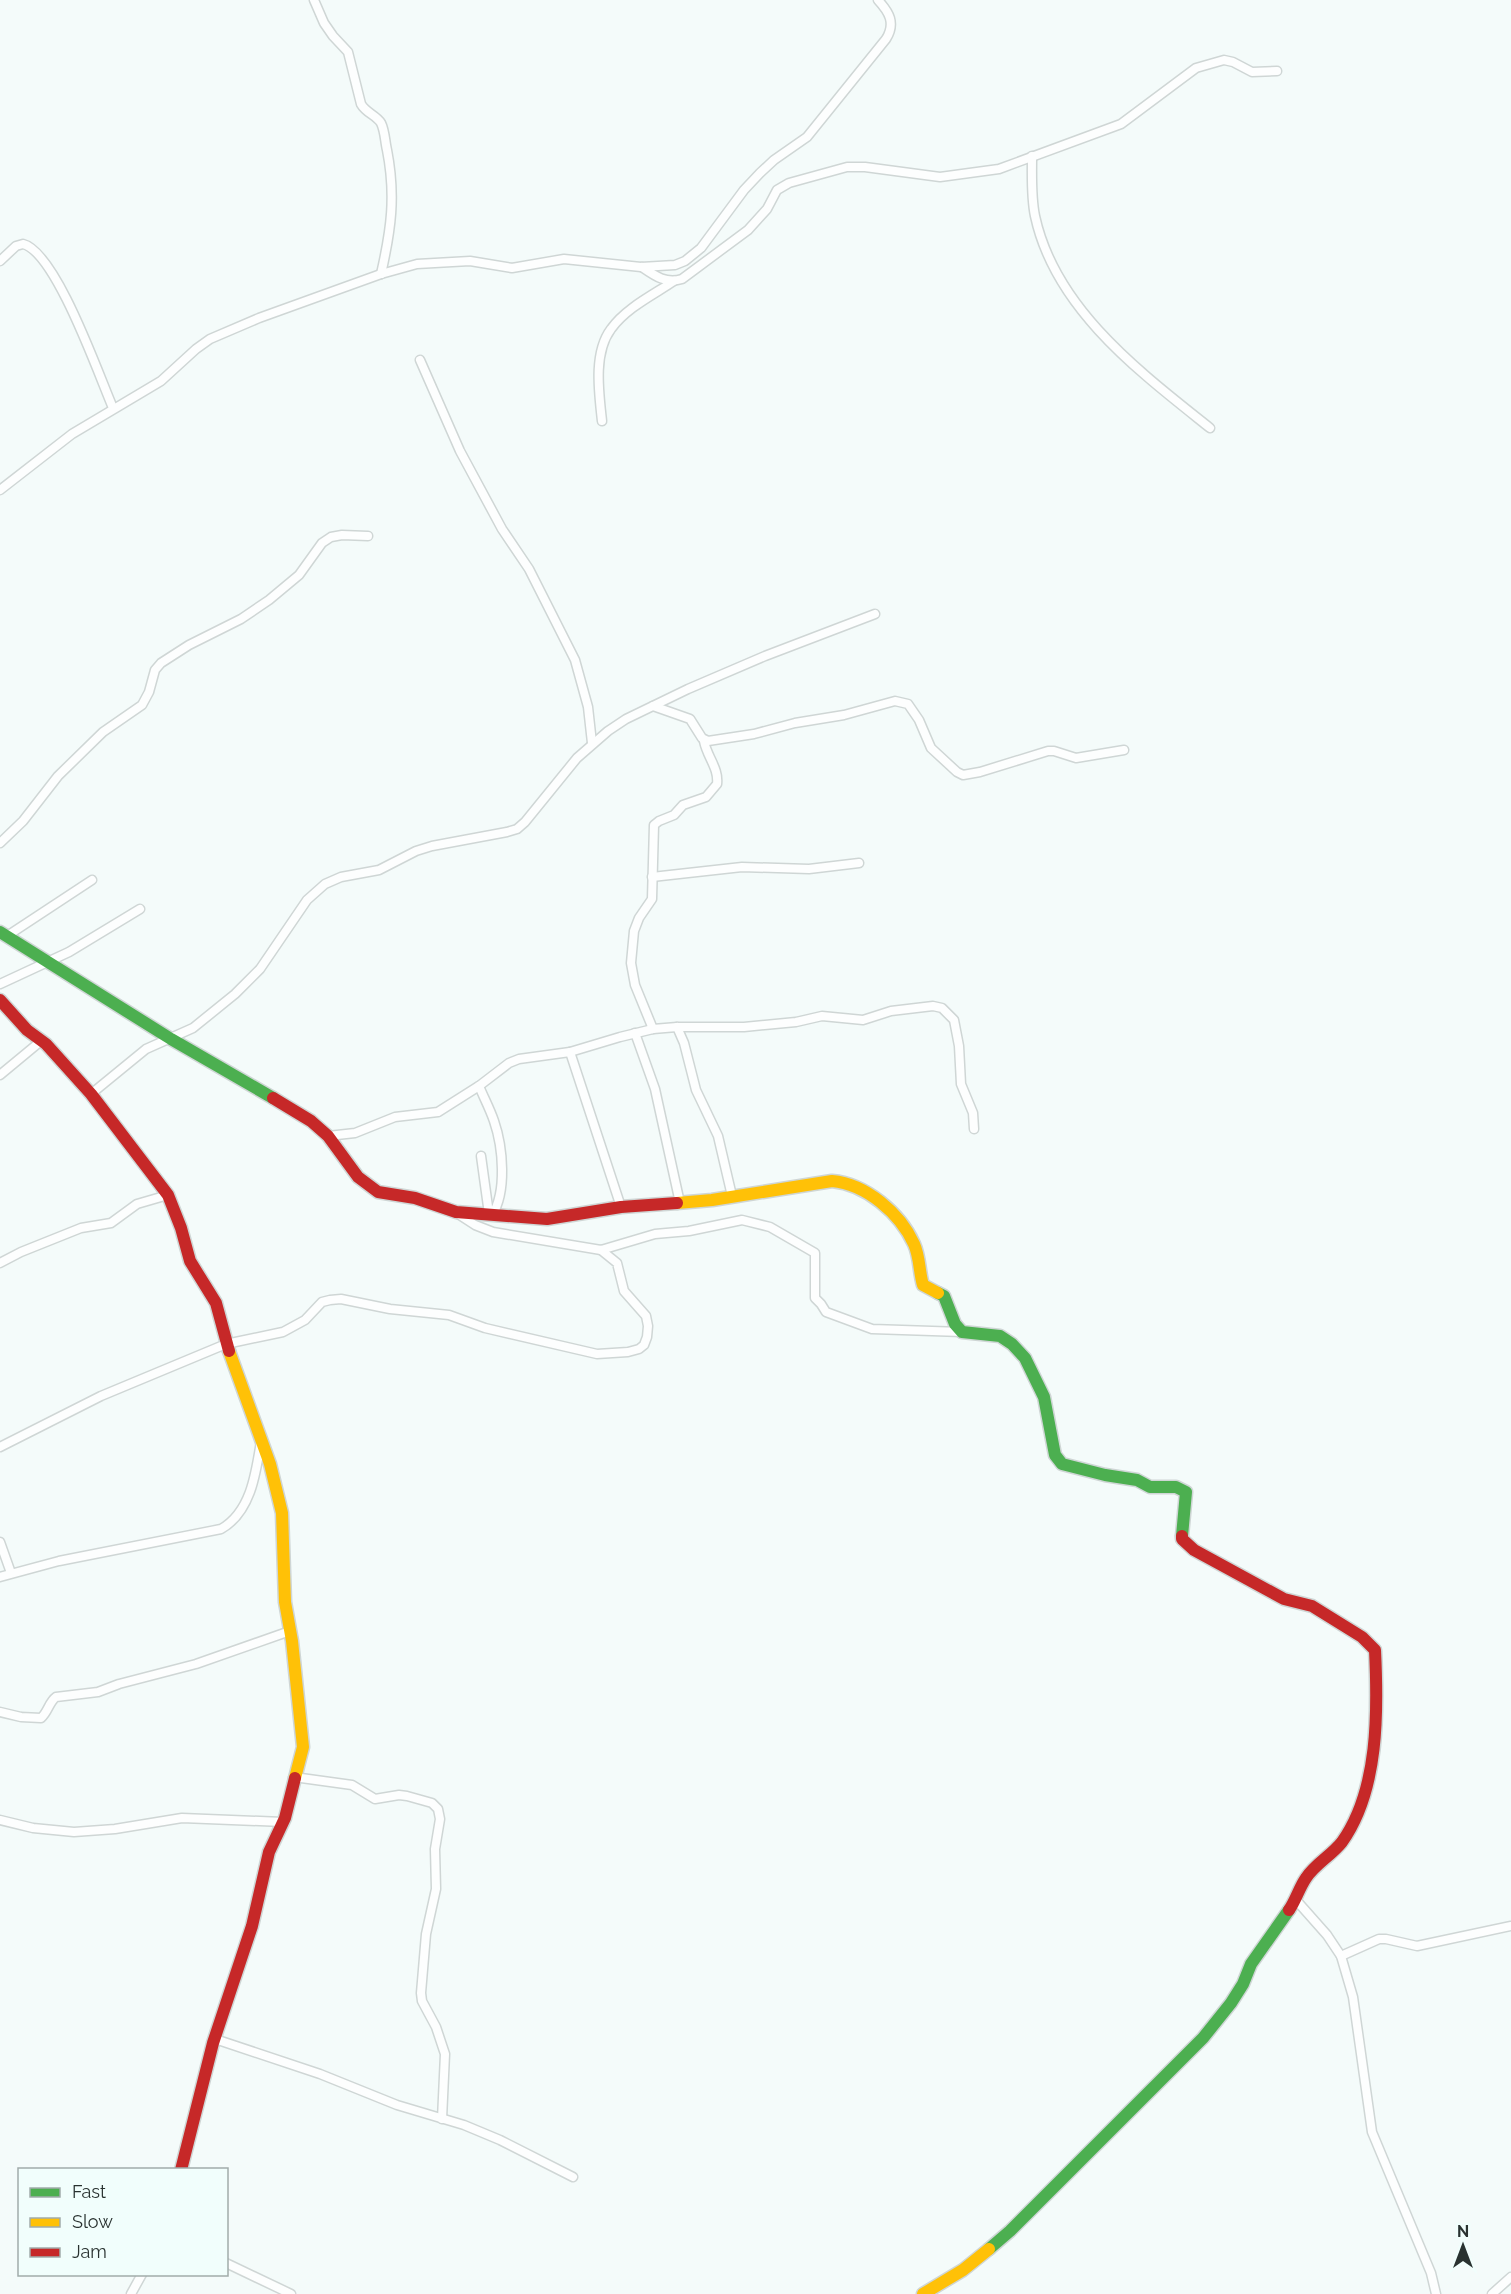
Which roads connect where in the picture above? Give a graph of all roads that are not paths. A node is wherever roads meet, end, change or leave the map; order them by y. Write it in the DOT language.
graph roads {
  1 [pos="314,0"];
  2 [pos="878,0"];
  3 [pos="1277,71"];
  4 [pos="1032,156"];
  5 [pos="0,261"];
  6 [pos="641,267"];
  7 [pos="381,274"];
  8 [pos="674,282"];
  9 [pos="420,360"];
  10 [pos="113,408"];
  11 [pos="602,421"];
  12 [pos="1210,428"];
  13 [pos="0,490"];
  14 [pos="368,536"];
  15 [pos="876,614"];
  16 [pos="653,706"];
  17 [pos="704,741"];
  18 [pos="592,743"];
  19 [pos="1124,750"];
  20 [pos="0,843"];
  21 [pos="860,863"];
  22 [pos="652,877"];
  23 [pos="92,879"];
  24 [pos="140,909"];
  25 [pos="4,934"];
  26 [pos="50,962"];
  27 [pos="0,984"];
  28 [pos="0,990"];
  29 [pos="0,1000"];
  30 [pos="9,1011"];
  31 [pos="677,1027"];
  32 [pos="653,1029"];
  33 [pos="635,1033"];
  34 [pos="171,1039"];
  35 [pos="41,1041"];
  36 [pos="570,1052"];
  37 [pos="0,1075"];
  38 [pos="479,1086"];
  39 [pos="91,1094"];
  40 [pos="974,1129"];
  41 [pos="328,1136"];
  42 [pos="482,1156"];
  43 [pos="168,1195"];
  44 [pos="732,1196"];
  45 [pos="680,1203"];
  46 [pos="621,1207"];
  47 [pos="456,1212"];
  48 [pos="490,1214"];
  49 [pos="601,1250"];
  50 [pos="0,1263"];
  51 [pos="962,1332"];
  52 [pos="226,1344"];
  53 [pos="262,1438"];
  54 [pos="0,1447"];
  55 [pos="0,1542"];
  56 [pos="11,1573"];
  57 [pos="0,1577"];
  58 [pos="290,1631"];
  59 [pos="0,1712"];
  60 [pos="294,1778"];
  61 [pos="0,1820"];
  62 [pos="283,1822"];
  63 [pos="1296,1900"];
  64 [pos="1511,1926"];
  65 [pos="1341,1956"];
  66 [pos="215,2039"];
  67 [pos="442,2119"];
  68 [pos="181,2168"];
  69 [pos="573,2177"];
  70 [pos="228,2264"];
  71 [pos="141,2276"];
  72 [pos="1511,2277"];
  73 [pos="131,2294"];
  74 [pos="291,2294"];
  75 [pos="923,2294"];
  76 [pos="1436,2294"];
  77 [pos="1492,2294"];
  1 -- 7 [label="street"];
  2 -- 6 [label="street"];
  3 -- 4 [label="street"];
  4 -- 8 [label="street"];
  4 -- 12 [label="street"];
  5 -- 10 [label="street"];
  6 -- 7 [label="street"];
  6 -- 8 [label="street"];
  7 -- 10 [label="street"];
  8 -- 11 [label="street"];
  9 -- 18 [label="street"];
  10 -- 13 [label="street"];
  14 -- 20 [label="street"];
  15 -- 16 [label="street"];
  16 -- 17 [label="street"];
  16 -- 18 [label="street"];
  17 -- 19 [label="street"];
  17 -- 22 [label="street"];
  18 -- 34 [label="street"];
  21 -- 22 [label="street"];
  22 -- 32 [label="street"];
  23 -- 25 [label="street"];
  24 -- 26 [label="street"];
  25 -- 26 [label="street"];
  26 -- 27 [label="street"];
  26 -- 34 [label="street"];
  28 -- 30 [label="street"];
  29 -- 30 [label="street"];
  30 -- 35 [label="street"];
  31 -- 32 [label="street"];
  31 -- 40 [label="street"];
  31 -- 44 [label="street"];
  32 -- 33 [label="street"];
  33 -- 36 [label="street"];
  33 -- 45 [label="street"];
  34 -- 39 [label="street"];
  34 -- 41 [label="street"];
  35 -- 37 [label="street"];
  35 -- 39 [label="street"];
  36 -- 38 [label="street"];
  36 -- 46 [label="street"];
  38 -- 41 [label="street"];
  38 -- 48 [label="street"];
  39 -- 43 [label="street"];
  41 -- 47 [label="street"];
  42 -- 48 [label="street"];
  43 -- 50 [label="street"];
  43 -- 52 [label="street"];
  44 -- 45 [label="street"];
  44 -- 51 [label="street"];
  45 -- 46 [label="street"];
  46 -- 48 [label="street"];
  47 -- 48 [label="street"];
  47 -- 49 [label="street"];
  49 -- 51 [label="street"];
  49 -- 52 [label="street"];
  51 -- 63 [label="street"];
  52 -- 53 [label="street"];
  52 -- 54 [label="street"];
  53 -- 56 [label="street"];
  53 -- 58 [label="street"];
  55 -- 56 [label="street"];
  56 -- 57 [label="street"];
  58 -- 59 [label="street"];
  58 -- 60 [label="street"];
  60 -- 62 [label="street"];
  60 -- 67 [label="street"];
  61 -- 62 [label="street"];
  62 -- 66 [label="street"];
  63 -- 65 [label="street"];
  63 -- 75 [label="street"];
  64 -- 65 [label="street"];
  65 -- 76 [label="street"];
  66 -- 67 [label="street"];
  66 -- 68 [label="street"];
  67 -- 69 [label="street"];
  70 -- 74 [label="street"];
  71 -- 73 [label="street"];
  72 -- 77 [label="street"];
}
